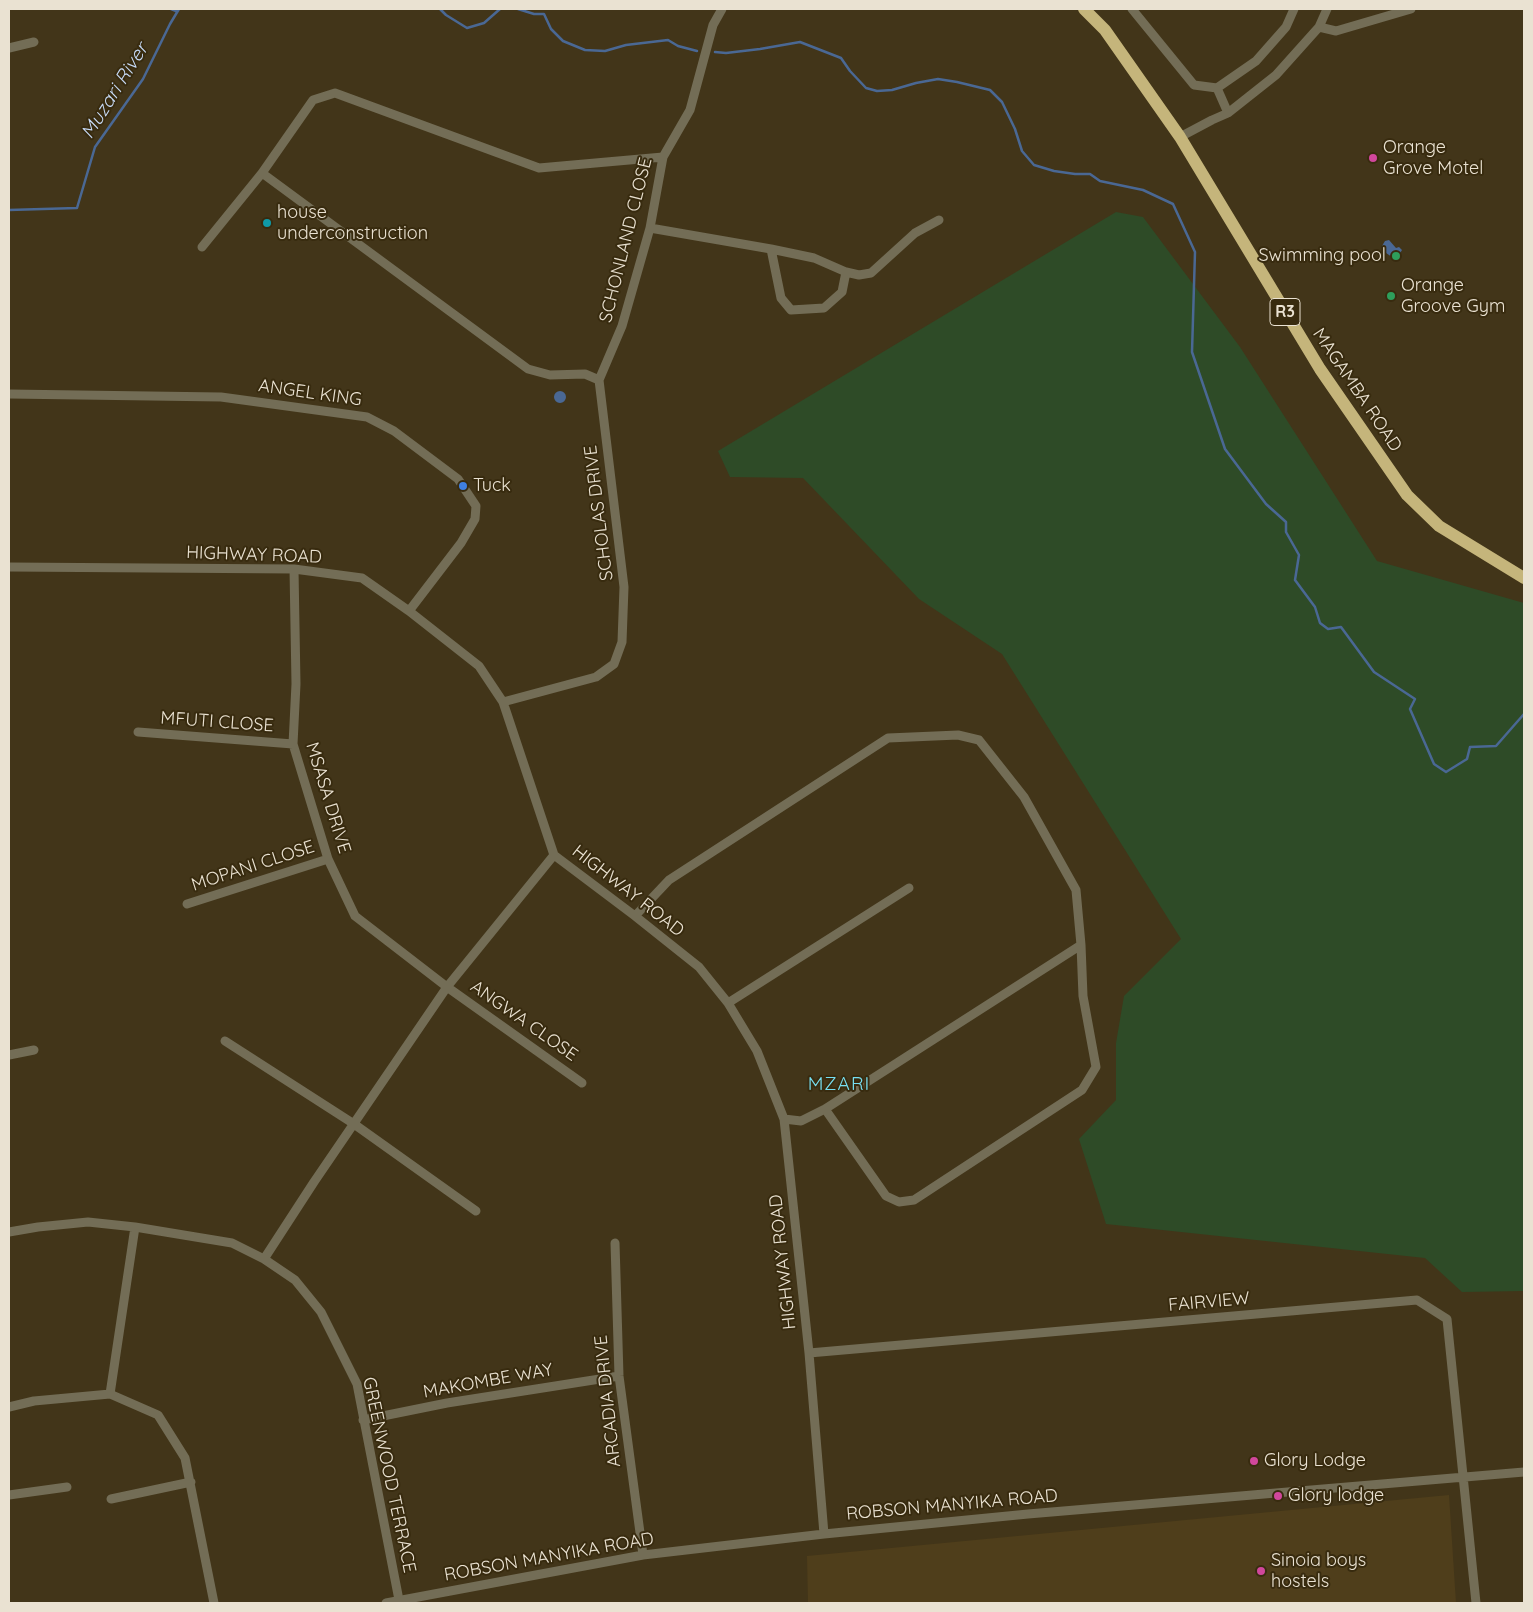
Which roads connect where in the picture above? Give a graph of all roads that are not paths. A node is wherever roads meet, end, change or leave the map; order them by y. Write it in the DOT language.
graph roads {
  1 [pos="722,9"];
  2 [pos="1084,9"];
  3 [pos="1132,9"];
  4 [pos="1294,9"];
  5 [pos="1327,9"];
  6 [pos="1411,9"];
  7 [pos="1319,27"];
  8 [pos="34,42"];
  9 [pos="9,48"];
  10 [pos="1217,88"];
  11 [pos="1228,113"];
  12 [pos="1180,138"];
  13 [pos="663,157"];
  14 [pos="262,174"];
  15 [pos="939,220"];
  16 [pos="650,228"];
  17 [pos="202,246"];
  18 [pos="771,249"];
  19 [pos="846,272"];
  20 [pos="599,380"];
  21 [pos="9,394"];
  22 [pos="9,567"];
  23 [pos="294,569"];
  24 [pos="1524,578"];
  25 [pos="408,611"];
  26 [pos="503,702"];
  27 [pos="138,732"];
  28 [pos="293,744"];
  29 [pos="554,855"];
  30 [pos="328,859"];
  31 [pos="909,888"];
  32 [pos="187,904"];
  33 [pos="635,916"];
  34 [pos="1081,944"];
  35 [pos="447,987"];
  36 [pos="728,1003"];
  37 [pos="225,1041"];
  38 [pos="34,1050"];
  39 [pos="9,1055"];
  40 [pos="582,1083"];
  41 [pos="825,1109"];
  42 [pos="784,1119"];
  43 [pos="354,1124"];
  44 [pos="476,1211"];
  45 [pos="136,1227"];
  46 [pos="9,1232"];
  47 [pos="615,1243"];
  48 [pos="264,1259"];
  49 [pos="810,1353"];
  50 [pos="619,1376"];
  51 [pos="110,1394"];
  52 [pos="9,1407"];
  53 [pos="363,1420"];
  54 [pos="1524,1472"];
  55 [pos="1464,1478"];
  56 [pos="191,1482"];
  57 [pos="67,1486"];
  58 [pos="9,1495"];
  59 [pos="111,1499"];
  60 [pos="824,1534"];
  61 [pos="643,1554"];
  62 [pos="399,1600"];
  63 [pos="214,1603"];
  64 [pos="386,1603"];
  65 [pos="1476,1603"];
  1 -- 13 [label="street, SCHONLAND CLOSE"];
  2 -- 12 [label="highway, MAGAMBA ROAD / R3"];
  3 -- 10 [label="street"];
  4 -- 10 [label="street"];
  5 -- 7 [label="street"];
  6 -- 7 [label="street"];
  7 -- 11 [label="street"];
  8 -- 9 [label="street"];
  10 -- 11 [label="street"];
  11 -- 12 [label="street"];
  12 -- 24 [label="highway, MAGAMBA ROAD / R3"];
  13 -- 14 [label="street"];
  13 -- 16 [label="street, SCHONLAND CLOSE"];
  14 -- 17 [label="street"];
  14 -- 20 [label="street"];
  15 -- 19 [label="street"];
  16 -- 18 [label="street"];
  16 -- 20 [label="street, SCHONLAND CLOSE"];
  18 -- 19 [label="street"];
  18 -- 19 [label="street"];
  20 -- 26 [label="street, SCHOLAS DRIVE"];
  21 -- 25 [label="street, ANGEL KING"];
  22 -- 23 [label="street, HIGHWAY ROAD"];
  23 -- 25 [label="street, HIGHWAY ROAD"];
  23 -- 28 [label="street, MSASA DRIVE"];
  25 -- 26 [label="street, HIGHWAY ROAD"];
  26 -- 29 [label="street, HIGHWAY ROAD"];
  27 -- 28 [label="street, MFUTI CLOSE"];
  28 -- 30 [label="street, MSASA DRIVE"];
  29 -- 33 [label="street, HIGHWAY ROAD"];
  29 -- 35 [label="street"];
  30 -- 32 [label="street, MOPANI CLOSE"];
  30 -- 35 [label="street, MSASA DRIVE"];
  31 -- 36 [label="street"];
  33 -- 34 [label="street"];
  33 -- 36 [label="street, HIGHWAY ROAD"];
  34 -- 41 [label="street"];
  34 -- 41 [label="street"];
  35 -- 40 [label="street, ANGWA CLOSE"];
  35 -- 43 [label="street"];
  36 -- 42 [label="street, HIGHWAY ROAD"];
  37 -- 43 [label="street"];
  38 -- 39 [label="street"];
  41 -- 42 [label="street"];
  42 -- 49 [label="street, HIGHWAY ROAD"];
  43 -- 44 [label="street"];
  43 -- 48 [label="street"];
  45 -- 46 [label="street, GREENWOOD TERRACE"];
  45 -- 48 [label="street, GREENWOOD TERRACE"];
  45 -- 51 [label="street"];
  47 -- 50 [label="street, ARCADIA DRIVE"];
  48 -- 53 [label="street, GREENWOOD TERRACE"];
  49 -- 55 [label="street, FAIRVIEW"];
  49 -- 60 [label="street, HIGHWAY ROAD"];
  50 -- 53 [label="street, MAKOMBE WAY"];
  50 -- 61 [label="street, ARCADIA DRIVE"];
  51 -- 52 [label="street"];
  51 -- 56 [label="street"];
  53 -- 62 [label="street, GREENWOOD TERRACE"];
  54 -- 55 [label="street, ROBSON MANYIKA ROAD"];
  55 -- 60 [label="street, ROBSON MANYIKA ROAD"];
  55 -- 65 [label="street"];
  56 -- 59 [label="street"];
  56 -- 63 [label="street"];
  57 -- 58 [label="street"];
  60 -- 61 [label="street, ROBSON MANYIKA ROAD"];
  61 -- 62 [label="street, ROBSON MANYIKA ROAD"];
  62 -- 64 [label="street, ROBSON MANYIKA ROAD"];
}
